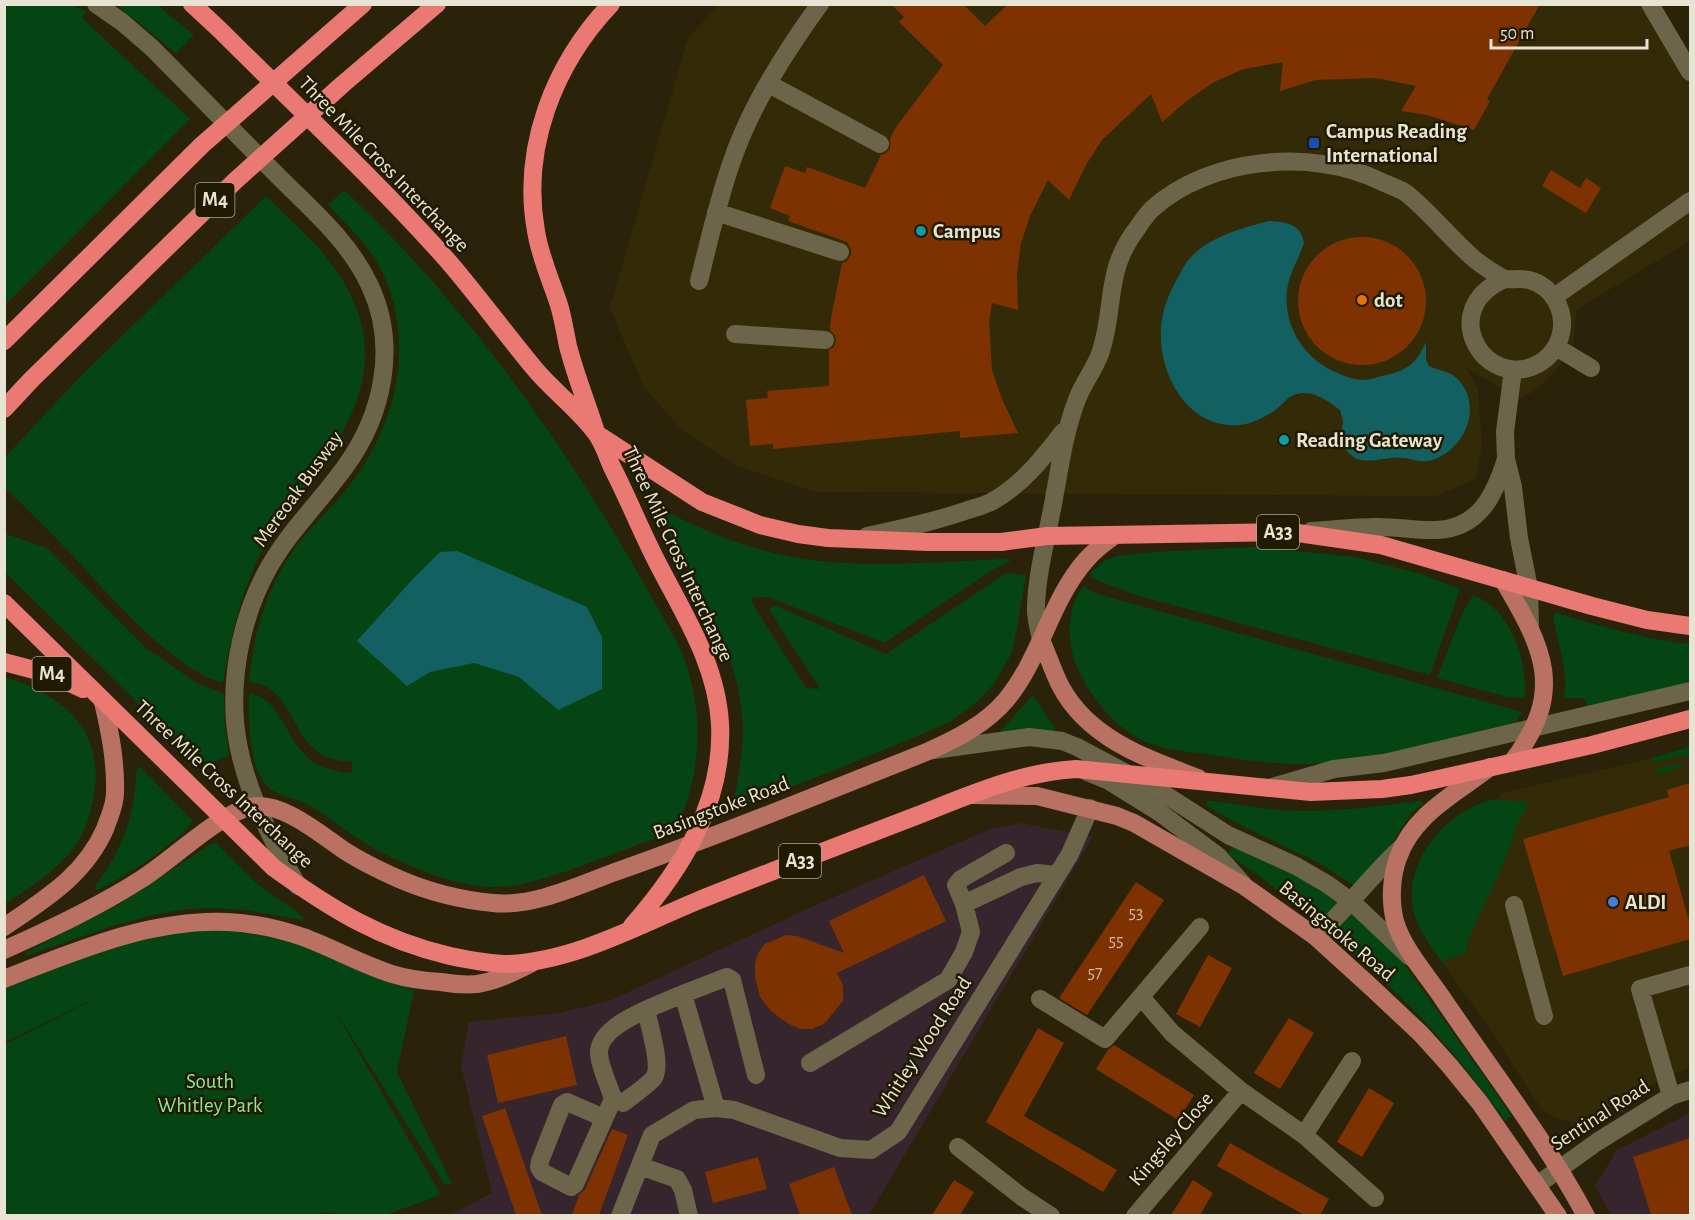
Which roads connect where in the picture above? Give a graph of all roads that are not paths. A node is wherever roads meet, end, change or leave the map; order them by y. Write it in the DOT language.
graph roads {
  1 [pos="96,4"];
  2 [pos="192,4"];
  3 [pos="363,4"];
  4 [pos="437,4"];
  5 [pos="611,4"];
  6 [pos="820,4"];
  7 [pos="1650,4"];
  8 [pos="1690,72"];
  9 [pos="769,84"];
  10 [pos="880,144"];
  11 [pos="1690,201"];
  12 [pos="716,212"];
  13 [pos="840,252"];
  14 [pos="1505,279"];
  15 [pos="699,281"];
  16 [pos="1554,297"];
  17 [pos="735,334"];
  18 [pos="825,340"];
  19 [pos="4,341"];
  20 [pos="1556,347"];
  21 [pos="1591,368"];
  22 [pos="1513,370"];
  23 [pos="4,408"];
  24 [pos="1067,426"];
  25 [pos="596,433"];
  26 [pos="1506,459"];
  27 [pos="1291,532"];
  28 [pos="1047,536"];
  29 [pos="1114,536"];
  30 [pos="854,540"];
  31 [pos="1503,580"];
  32 [pos="1529,588"];
  33 [pos="4,603"];
  34 [pos="1530,627"];
  35 [pos="1690,627"];
  36 [pos="1041,639"];
  37 [pos="4,662"];
  38 [pos="1690,691"];
  39 [pos="100,698"];
  40 [pos="1690,719"];
  41 [pos="1534,728"];
  42 [pos="929,751"];
  43 [pos="1512,762"];
  44 [pos="1490,767"];
  45 [pos="1076,769"];
  46 [pos="1129,773"];
  47 [pos="1205,781"];
  48 [pos="1267,789"];
  49 [pos="971,795"];
  50 [pos="258,806"];
  51 [pos="1089,808"];
  52 [pos="224,820"];
  53 [pos="690,846"];
  54 [pos="1402,847"];
  55 [pos="1006,853"];
  56 [pos="1057,875"];
  57 [pos="298,886"];
  58 [pos="1244,886"];
  59 [pos="1352,902"];
  60 [pos="964,904"];
  61 [pos="1514,905"];
  62 [pos="4,927"];
  63 [pos="1200,927"];
  64 [pos="629,930"];
  65 [pos="1316,937"];
  66 [pos="4,950"];
  67 [pos="537,961"];
  68 [pos="1421,967"];
  69 [pos="1690,975"];
  70 [pos="4,979"];
  71 [pos="683,994"];
  72 [pos="1142,998"];
  73 [pos="1040,999"];
  74 [pos="646,1010"];
  75 [pos="1544,1016"];
  76 [pos="1352,1061"];
  77 [pos="810,1063"];
  78 [pos="756,1076"];
  79 [pos="1690,1090"];
  80 [pos="1241,1092"];
  81 [pos="1671,1096"];
  82 [pos="613,1099"];
  83 [pos="716,1108"];
  84 [pos="604,1118"];
  85 [pos="1304,1135"];
  86 [pos="958,1147"];
  87 [pos="640,1166"];
  88 [pos="1559,1168"];
  89 [pos="1537,1185"];
  90 [pos="1375,1197"];
  91 [pos="620,1215"];
  92 [pos="689,1215"];
  93 [pos="1051,1215"];
  94 [pos="1135,1215"];
  95 [pos="1558,1215"];
  96 [pos="1586,1215"];
  1 -- 50 [label="street, Mereoak Busway"];
  2 -- 25 [label="highway, Three Mile Cross Interchange"];
  3 -- 19 [label="highway, M4"];
  4 -- 23 [label="highway, M4"];
  5 -- 25 [label="highway"];
  6 -- 9 [label="street"];
  7 -- 8 [label="street"];
  9 -- 10 [label="street"];
  9 -- 12 [label="street"];
  11 -- 16 [label="street"];
  12 -- 13 [label="street"];
  12 -- 15 [label="street"];
  14 -- 16 [label="street"];
  14 -- 22 [label="street"];
  14 -- 24 [label="street"];
  16 -- 20 [label="street"];
  17 -- 18 [label="street"];
  20 -- 21 [label="street"];
  20 -- 22 [label="street"];
  22 -- 26 [label="street"];
  24 -- 28 [label="street"];
  24 -- 30 [label="street"];
  25 -- 30 [label="highway, A33"];
  25 -- 53 [label="highway, Three Mile Cross Interchange"];
  26 -- 27 [label="street"];
  26 -- 32 [label="street"];
  27 -- 29 [label="highway, A33"];
  27 -- 31 [label="highway, A33"];
  28 -- 29 [label="highway, A33"];
  28 -- 30 [label="highway, A33"];
  28 -- 36 [label="street"];
  29 -- 36 [label="main road, Basingstoke Road"];
  31 -- 32 [label="highway, A33"];
  31 -- 34 [label="main road"];
  32 -- 34 [label="street"];
  32 -- 35 [label="highway, A33"];
  33 -- 39 [label="highway, Three Mile Cross Interchange"];
  34 -- 41 [label="main road"];
  36 -- 42 [label="main road, Basingstoke Road"];
  36 -- 47 [label="main road"];
  37 -- 39 [label="highway, M4"];
  38 -- 41 [label="street"];
  39 -- 52 [label="highway, Three Mile Cross Interchange"];
  39 -- 62 [label="main road"];
  40 -- 43 [label="highway, A33"];
  41 -- 43 [label="main road"];
  41 -- 48 [label="street"];
  42 -- 46 [label="street"];
  42 -- 53 [label="main road, Basingstoke Road"];
  43 -- 44 [label="highway, Basingstoke Road / A33"];
  44 -- 48 [label="highway, Basingstoke Road / A33"];
  44 -- 54 [label="main road, Basingstoke Road"];
  45 -- 46 [label="highway, Basingstoke Road / A33"];
  45 -- 49 [label="highway, Basingstoke Road / A33"];
  45 -- 58 [label="street"];
  46 -- 47 [label="highway, Basingstoke Road / A33"];
  46 -- 59 [label="street"];
  47 -- 48 [label="highway, Basingstoke Road / A33"];
  49 -- 51 [label="main road, Basingstoke Road"];
  49 -- 64 [label="highway, Basingstoke Road / A33"];
  50 -- 52 [label="main road"];
  50 -- 53 [label="main road, Basingstoke Road"];
  50 -- 57 [label="street, Mereoak Busway"];
  51 -- 56 [label="street, Whitley Wood Road"];
  51 -- 58 [label="main road, Basingstoke Road"];
  52 -- 57 [label="highway, Three Mile Cross Interchange"];
  52 -- 66 [label="main road"];
  53 -- 64 [label="highway, Three Mile Cross Interchange"];
  54 -- 59 [label="street"];
  54 -- 68 [label="main road, Basingstoke Road"];
  55 -- 60 [label="street"];
  56 -- 60 [label="street"];
  56 -- 83 [label="street, Whitley Wood Road"];
  57 -- 67 [label="highway, Three Mile Cross Interchange"];
  58 -- 65 [label="main road, Basingstoke Road"];
  59 -- 65 [label="street"];
  59 -- 68 [label="street"];
  60 -- 77 [label="street"];
  61 -- 75 [label="street"];
  63 -- 72 [label="street"];
  64 -- 67 [label="highway, Three Mile Cross Interchange"];
  65 -- 89 [label="main road, Basingstoke Road"];
  67 -- 70 [label="main road"];
  68 -- 88 [label="main road, Basingstoke Road"];
  69 -- 81 [label="street"];
  71 -- 74 [label="street"];
  71 -- 78 [label="street"];
  71 -- 83 [label="street"];
  72 -- 73 [label="street"];
  72 -- 80 [label="street, Kingsley Close"];
  74 -- 82 [label="street"];
  74 -- 82 [label="street"];
  76 -- 85 [label="street"];
  79 -- 81 [label="street, Sentinal Road"];
  80 -- 85 [label="street, Kingsley Close"];
  80 -- 94 [label="street, Kingsley Close"];
  81 -- 88 [label="street, Sentinal Road"];
  82 -- 84 [label="street"];
  83 -- 87 [label="street, Whitley Wood Road"];
  84 -- 84 [label="street"];
  85 -- 90 [label="street, Kingsley Close"];
  86 -- 93 [label="street"];
  87 -- 91 [label="street, Whitley Wood Road"];
  87 -- 92 [label="street"];
  88 -- 89 [label="street, Sentinal Road"];
  88 -- 96 [label="main road, Basingstoke Road"];
  89 -- 95 [label="main road, Basingstoke Road"];
}
